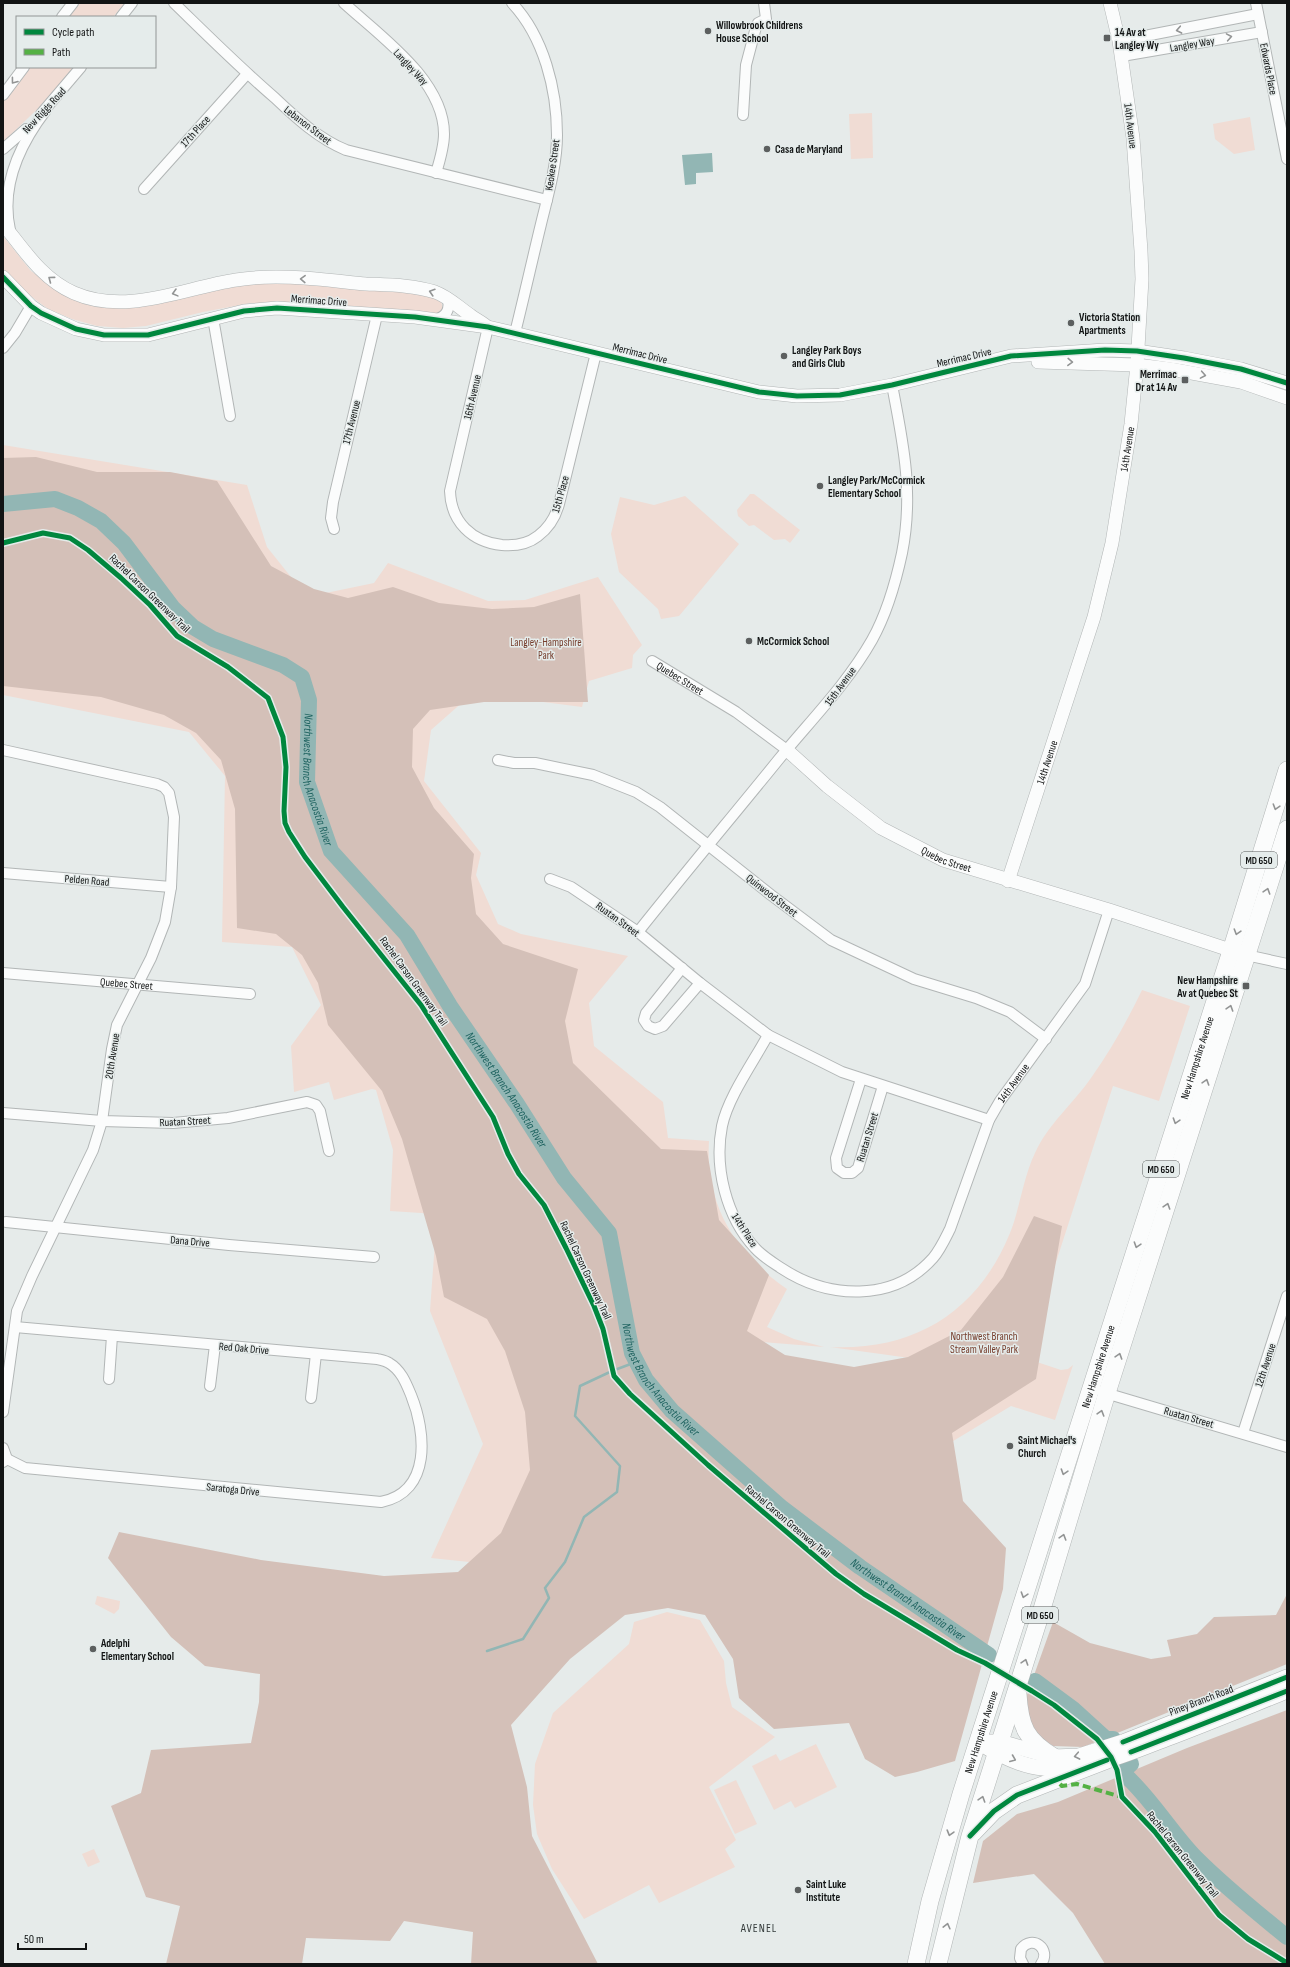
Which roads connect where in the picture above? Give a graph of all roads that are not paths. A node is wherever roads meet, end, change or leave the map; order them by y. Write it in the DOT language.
graph roads {
  1 [pos="73,3"];
  2 [pos="132,3"];
  3 [pos="174,3"];
  4 [pos="344,3"];
  5 [pos="512,3"];
  6 [pos="764,3"];
  7 [pos="1110,3"];
  8 [pos="1256,3"];
  9 [pos="1258,14"];
  10 [pos="63,16"];
  11 [pos="122,16"];
  12 [pos="1262,32"];
  13 [pos="1119,41"];
  14 [pos="1122,56"];
  15 [pos="23,68"];
  16 [pos="80,68"];
  17 [pos="247,74"];
  18 [pos="3,96"];
  19 [pos="46,110"];
  20 [pos="743,115"];
  21 [pos="3,149"];
  22 [pos="1287,159"];
  23 [pos="436,173"];
  24 [pos="144,189"];
  25 [pos="547,200"];
  26 [pos="3,224"];
  27 [pos="13,236"];
  28 [pos="3,277"];
  29 [pos="448,298"];
  30 [pos="31,306"];
  31 [pos="378,315"];
  32 [pos="213,318"];
  33 [pos="436,320"];
  34 [pos="488,327"];
  35 [pos="515,333"];
  36 [pos="3,348"];
  37 [pos="1137,351"];
  38 [pos="596,352"];
  39 [pos="975,365"];
  40 [pos="1137,365"];
  41 [pos="1287,383"];
  42 [pos="892,385"];
  43 [pos="1287,398"];
  44 [pos="230,416"];
  45 [pos="456,467"];
  46 [pos="334,529"];
  47 [pos="652,661"];
  48 [pos="3,750"];
  49 [pos="787,750"];
  50 [pos="498,760"];
  51 [pos="1287,770"];
  52 [pos="1287,829"];
  53 [pos="709,845"];
  54 [pos="3,873"];
  55 [pos="550,879"];
  56 [pos="1008,881"];
  57 [pos="171,887"];
  58 [pos="1109,910"];
  59 [pos="638,932"];
  60 [pos="1239,953"];
  61 [pos="1287,964"];
  62 [pos="682,968"];
  63 [pos="3,973"];
  64 [pos="700,983"];
  65 [pos="138,985"];
  66 [pos="250,994"];
  67 [pos="768,1035"];
  68 [pos="1046,1039"];
  69 [pos="861,1079"];
  70 [pos="883,1086"];
  71 [pos="3,1114"];
  72 [pos="988,1120"];
  73 [pos="102,1121"];
  74 [pos="329,1151"];
  75 [pos="6,1222"];
  76 [pos="56,1226"];
  77 [pos="943,1244"];
  78 [pos="374,1257"];
  79 [pos="1287,1296"];
  80 [pos="15,1328"];
  81 [pos="112,1336"];
  82 [pos="215,1345"];
  83 [pos="316,1354"];
  84 [pos="109,1379"];
  85 [pos="210,1386"];
  86 [pos="1091,1388"];
  87 [pos="1107,1394"];
  88 [pos="311,1398"];
  89 [pos="3,1412"];
  90 [pos="1243,1433"];
  91 [pos="422,1437"];
  92 [pos="1287,1447"];
  93 [pos="3,1448"];
  94 [pos="5,1461"];
  95 [pos="1287,1676"];
  96 [pos="1018,1685"];
  97 [pos="1287,1691"];
  98 [pos="978,1742"];
  99 [pos="1127,1747"];
  100 [pos="998,1748"];
  101 [pos="1104,1755"];
  102 [pos="1054,1757"];
  103 [pos="970,1836"];
  104 [pos="1043,1963"];
  105 [pos="916,1964"];
  106 [pos="938,1964"];
  107 [pos="1023,1964"];
  1 -- 10 [label="street"];
  2 -- 11 [label="street"];
  3 -- 17 [label="street, Lebanon Street"];
  4 -- 23 [label="street, Langley Way"];
  5 -- 25 [label="street, Keokee Street"];
  6 -- 20 [label="street"];
  7 -- 13 [label="street, 14th Avenue"];
  8 -- 9 [label="street, Edwards Place"];
  9 -- 12 [label="street, Edwards Place"];
  9 -- 13 [label="street, Langley Way, one-way"];
  14 -- 12 [label="street, Langley Way, one-way"];
  12 -- 22 [label="street, Edwards Place"];
  13 -- 14 [label="street, 14th Avenue"];
  14 -- 37 [label="street, 14th Avenue"];
  15 -- 18 [label="street, one-way"];
  16 -- 19 [label="street, New Riggs Road"];
  17 -- 23 [label="street, Lebanon Street"];
  17 -- 24 [label="street, 17th Place"];
  19 -- 21 [label="street, New Riggs Road"];
  19 -- 27 [label="street"];
  23 -- 25 [label="street, Lebanon Street"];
  25 -- 35 [label="street, Keokee Street"];
  26 -- 27 [label="street, Merrimac Drive"];
  29 -- 27 [label="street, Merrimac Drive, one-way"];
  28 -- 30 [label="street, Merrimac Drive"];
  29 -- 33 [label="street"];
  29 -- 34 [label="street, Merrimac Drive"];
  30 -- 32 [label="street, Merrimac Drive"];
  30 -- 36 [label="street"];
  31 -- 32 [label="street, Merrimac Drive"];
  31 -- 33 [label="street, Merrimac Drive"];
  31 -- 46 [label="street, 17th Avenue"];
  32 -- 44 [label="street"];
  33 -- 34 [label="street, Merrimac Drive"];
  34 -- 35 [label="street, Merrimac Drive"];
  34 -- 45 [label="street, 16th Avenue"];
  35 -- 38 [label="street, Merrimac Drive"];
  37 -- 39 [label="street, Merrimac Drive"];
  37 -- 40 [label="street, 14th Avenue"];
  37 -- 41 [label="street, Merrimac Drive"];
  38 -- 42 [label="street, Merrimac Drive"];
  38 -- 45 [label="street, 15th Place"];
  39 -- 40 [label="street, Merrimac Drive, one-way"];
  39 -- 42 [label="street, Merrimac Drive"];
  40 -- 43 [label="street, Merrimac Drive, one-way"];
  40 -- 56 [label="street, 14th Avenue"];
  42 -- 49 [label="street, 15th Avenue"];
  47 -- 49 [label="street, Quebec Street"];
  48 -- 57 [label="street, 20th Avenue"];
  49 -- 53 [label="street, 15th Avenue"];
  49 -- 56 [label="street, Quebec Street"];
  50 -- 53 [label="street, Quinwood Street"];
  51 -- 60 [label="main road, New Hampshire Avenue / MD 650, one-way"];
  60 -- 52 [label="main road, New Hampshire Avenue / MD 650, one-way"];
  53 -- 59 [label="street, 15th Avenue"];
  53 -- 68 [label="street, Quinwood Street"];
  54 -- 57 [label="street, Pelden Road"];
  55 -- 59 [label="street, Ruatan Street"];
  56 -- 58 [label="street, Quebec Street"];
  57 -- 65 [label="street, 20th Avenue"];
  58 -- 60 [label="street, Quebec Street"];
  58 -- 68 [label="street, 14th Avenue"];
  59 -- 62 [label="street, Ruatan Street"];
  60 -- 61 [label="street, Quebec Street"];
  60 -- 86 [label="main road, New Hampshire Avenue / MD 650, one-way"];
  87 -- 60 [label="main road, New Hampshire Avenue / MD 650, one-way"];
  62 -- 64 [label="street, Ruatan Street"];
  62 -- 64 [label="street"];
  63 -- 65 [label="street, Quebec Street"];
  64 -- 67 [label="street, Ruatan Street"];
  65 -- 66 [label="street, Quebec Street"];
  65 -- 73 [label="street, 20th Avenue"];
  67 -- 69 [label="street, Ruatan Street"];
  67 -- 77 [label="street, 14th Place"];
  68 -- 72 [label="street, 14th Avenue"];
  69 -- 70 [label="street, Ruatan Street"];
  69 -- 70 [label="street, Ruatan Street"];
  70 -- 72 [label="street, Ruatan Street"];
  71 -- 73 [label="street, Ruatan Street"];
  72 -- 77 [label="street, 14th Avenue"];
  73 -- 74 [label="street, Ruatan Street"];
  73 -- 76 [label="street, 20th Avenue"];
  75 -- 76 [label="street, Dana Drive"];
  76 -- 78 [label="street, Dana Drive"];
  76 -- 80 [label="street, 20th Avenue"];
  79 -- 90 [label="street, 12th Avenue"];
  80 -- 81 [label="street, Red Oak Drive"];
  80 -- 89 [label="street, 20th Avenue"];
  81 -- 82 [label="street, Red Oak Drive"];
  81 -- 84 [label="street"];
  82 -- 83 [label="street, Red Oak Drive"];
  82 -- 85 [label="street"];
  83 -- 88 [label="street"];
  83 -- 91 [label="street, Red Oak Drive"];
  86 -- 87 [label="street, Ruatan Street"];
  86 -- 98 [label="main road, New Hampshire Avenue / MD 650, one-way"];
  87 -- 90 [label="street, Ruatan Street"];
  96 -- 87 [label="main road, New Hampshire Avenue / MD 650, one-way"];
  90 -- 92 [label="street, Ruatan Street"];
  91 -- 94 [label="street, Saratoga Drive"];
  93 -- 94 [label="street"];
  95 -- 99 [label="main road, Piney Branch Road"];
  96 -- 100 [label="main road, New Hampshire Avenue / MD 650"];
  96 -- 102 [label="main road"];
  97 -- 99 [label="main road, Piney Branch Road"];
  98 -- 100 [label="main road, Piney Branch Road"];
  98 -- 105 [label="main road, New Hampshire Avenue / MD 650, one-way"];
  99 -- 101 [label="main road, Piney Branch Road"];
  100 -- 101 [label="main road, Piney Branch Road, one-way"];
  100 -- 102 [label="main road, Piney Branch Road"];
  103 -- 100 [label="main road, New Hampshire Avenue / MD 650, one-way"];
  101 -- 102 [label="main road, Piney Branch Road, one-way"];
  101 -- 103 [label="main road"];
  106 -- 103 [label="main road, New Hampshire Avenue / MD 650, one-way"];
  104 -- 107 [label="street"];
}
